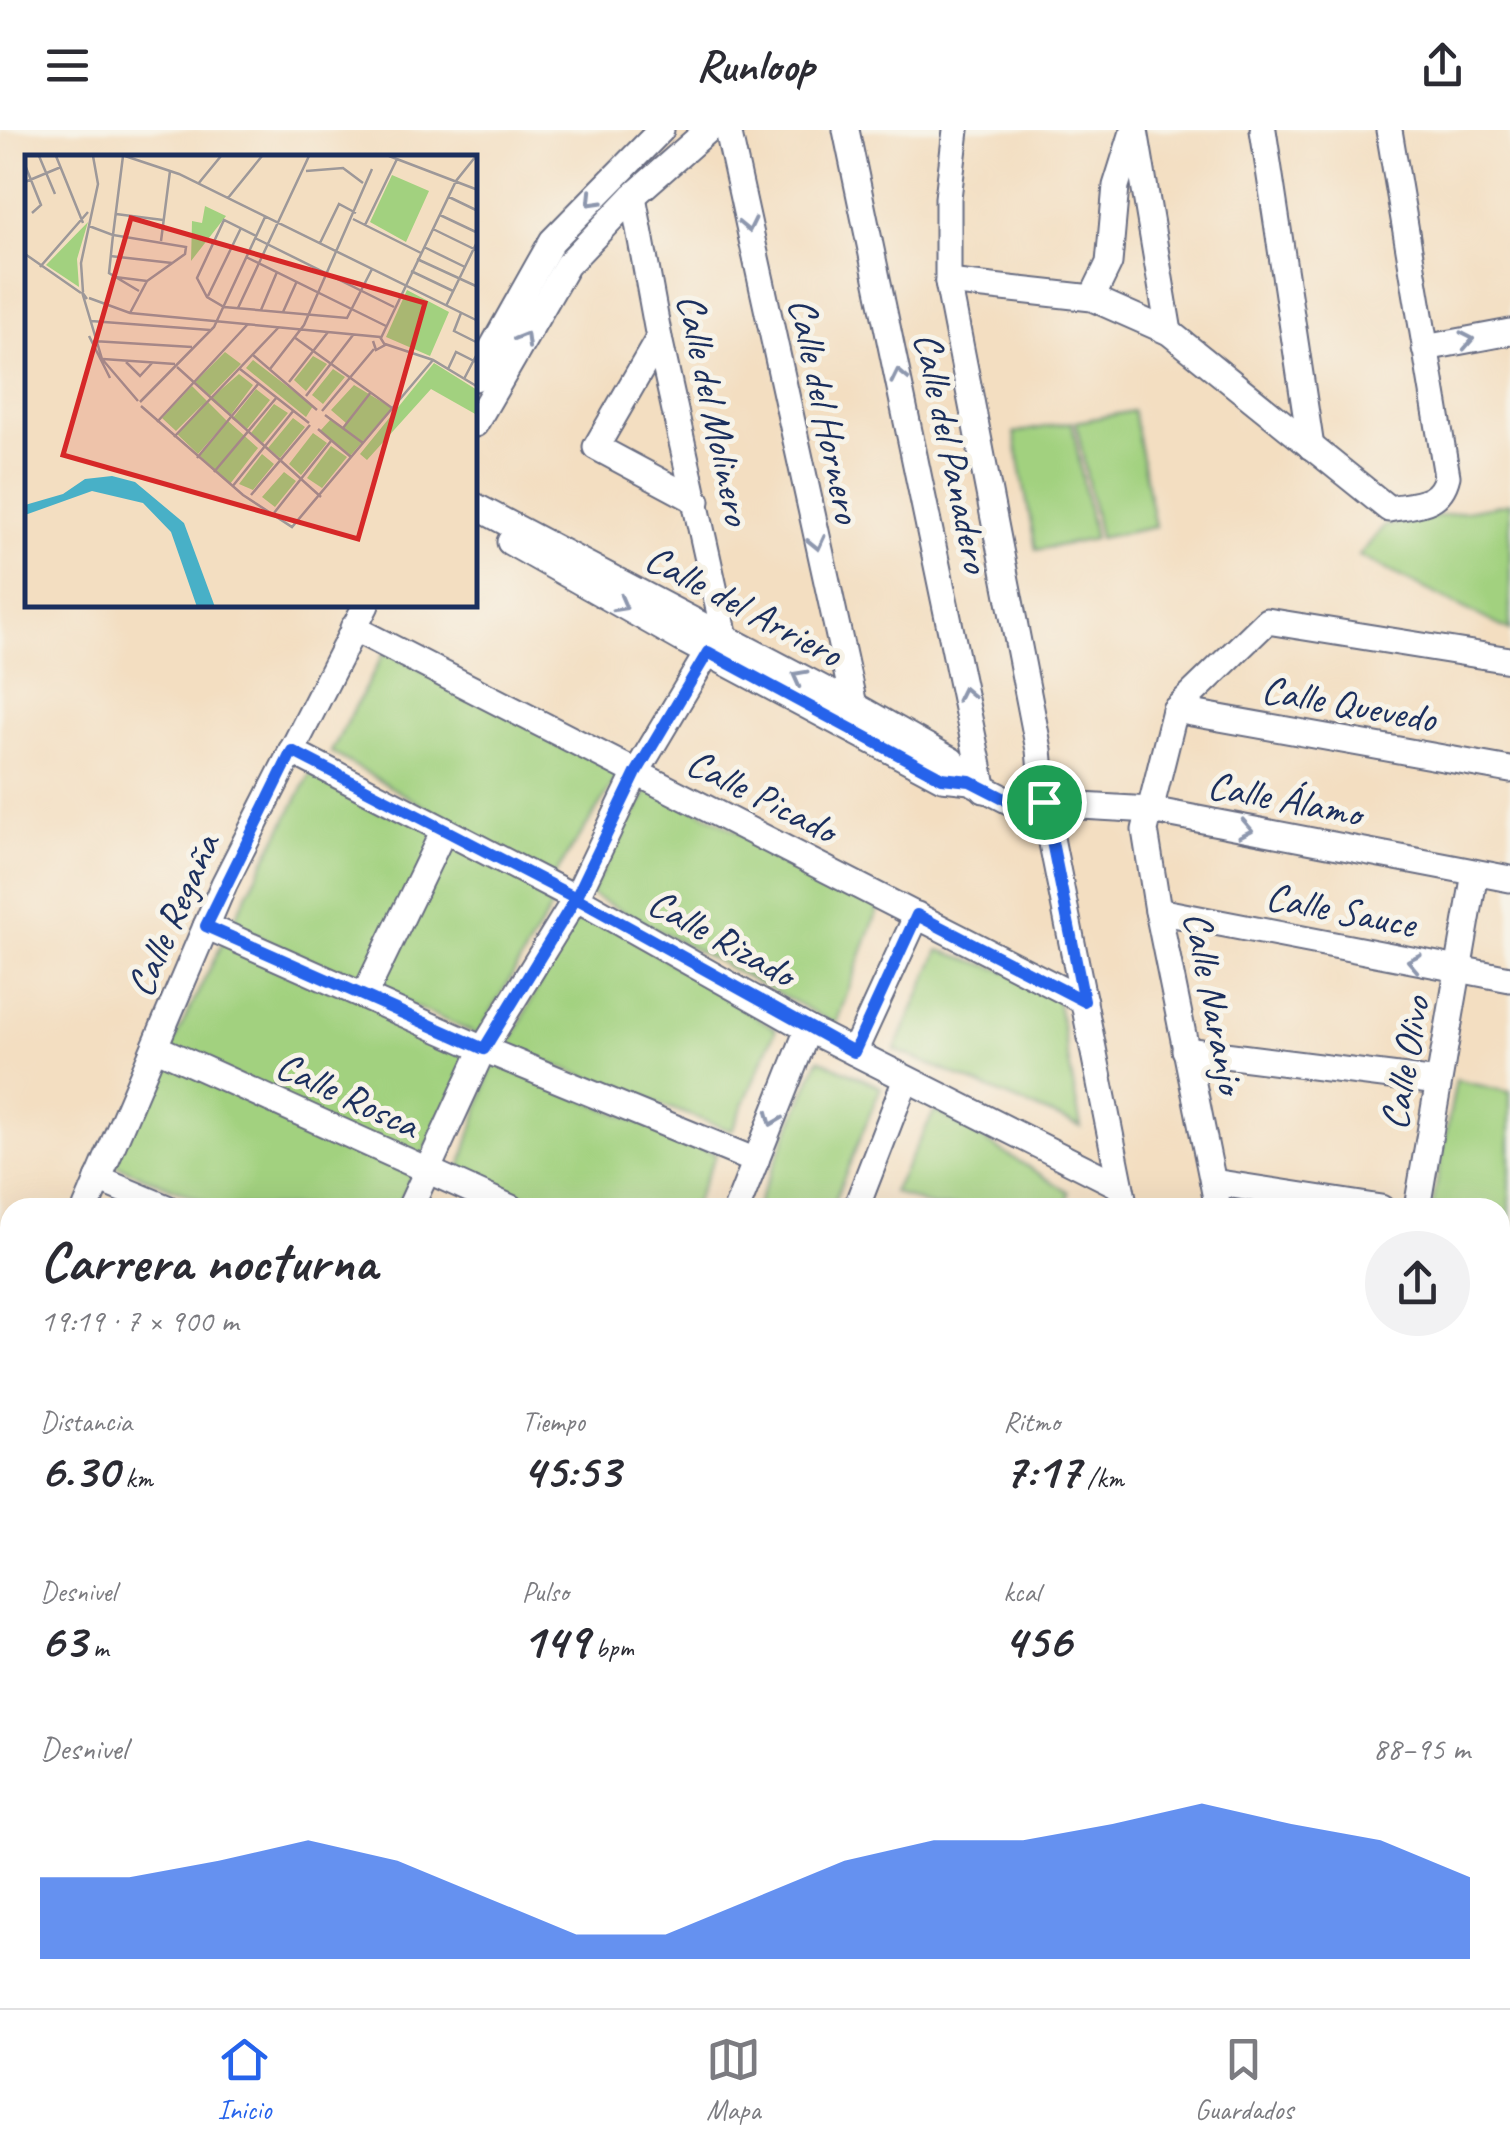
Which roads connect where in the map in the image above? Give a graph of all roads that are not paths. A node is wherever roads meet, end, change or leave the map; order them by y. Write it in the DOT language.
graph roads {
  1 [pos="661,130"];
  2 [pos="708,130"];
  3 [pos="728,130"];
  4 [pos="846,130"];
  5 [pos="956,130"];
  6 [pos="1134,130"];
  7 [pos="1263,130"];
  8 [pos="1389,130"];
  9 [pos="633,196"];
  10 [pos="948,282"];
  11 [pos="1092,298"];
  12 [pos="1169,332"];
  13 [pos="1510,332"];
  14 [pos="659,338"];
  15 [pos="1425,348"];
  16 [pos="478,373"];
  17 [pos="478,419"];
  18 [pos="1312,446"];
  19 [pos="697,501"];
  20 [pos="478,508"];
  21 [pos="478,524"];
  22 [pos="364,608"];
  23 [pos="354,628"];
  24 [pos="716,645"];
  25 [pos="1510,660"];
  26 [pos="854,705"];
  27 [pos="1175,710"];
  28 [pos="292,751"];
  29 [pos="1510,770"];
  30 [pos="636,773"];
  31 [pos="977,786"];
  32 [pos="1044,802"];
  33 [pos="1150,810"];
  34 [pos="444,830"];
  35 [pos="1475,873"];
  36 [pos="1510,879"];
  37 [pos="576,898"];
  38 [pos="1158,911"];
  39 [pos="917,915"];
  40 [pos="206,926"];
  41 [pos="1458,970"];
  42 [pos="1510,979"];
  43 [pos="364,996"];
  44 [pos="1084,1001"];
  45 [pos="808,1029"];
  46 [pos="155,1046"];
  47 [pos="484,1049"];
  48 [pos="1185,1050"];
  49 [pos="854,1052"];
  50 [pos="906,1078"];
  51 [pos="1438,1082"];
  52 [pos="756,1161"];
  53 [pos="427,1171"];
  54 [pos="98,1180"];
  55 [pos="1213,1182"];
  56 [pos="1122,1196"];
  57 [pos="90,1198"];
  58 [pos="142,1198"];
  59 [pos="415,1198"];
  60 [pos="488,1198"];
  61 [pos="740,1198"];
  62 [pos="865,1198"];
  63 [pos="1216,1198"];
  64 [pos="1316,1198"];
  65 [pos="1420,1198"];
  1 -- 16 [label="street, one-way"];
  2 -- 9 [label="street"];
  3 -- 26 [label="street, Calle del Hornero, one-way"];
  31 -- 4 [label="street, Calle del Panadero, one-way"];
  5 -- 10 [label="street"];
  6 -- 11 [label="street"];
  6 -- 12 [label="street"];
  7 -- 18 [label="street"];
  8 -- 15 [label="street"];
  9 -- 14 [label="street, Calle del Molinero"];
  17 -- 9 [label="street, one-way"];
  10 -- 11 [label="street"];
  10 -- 32 [label="street"];
  11 -- 12 [label="street"];
  12 -- 18 [label="street"];
  15 -- 13 [label="street, one-way"];
  14 -- 19 [label="street, Calle del Molinero"];
  14 -- 19 [label="street"];
  15 -- 18 [label="street"];
  19 -- 24 [label="street, Calle del Molinero"];
  20 -- 24 [label="street, Calle del Arriero"];
  21 -- 24 [label="street, Calle del Arriero, one-way"];
  22 -- 23 [label="street, Calle Regaña"];
  23 -- 28 [label="street, Calle Regaña"];
  23 -- 30 [label="street, Calle Picado"];
  26 -- 24 [label="street, Calle del Arriero, one-way"];
  24 -- 30 [label="street"];
  24 -- 31 [label="street, Calle del Arriero"];
  25 -- 27 [label="street"];
  26 -- 31 [label="street, Calle del Arriero"];
  27 -- 29 [label="street, Calle Quevedo"];
  27 -- 33 [label="street, Calle Naranjo"];
  28 -- 34 [label="street, Calle Rizado"];
  28 -- 40 [label="street, Calle Regaña"];
  30 -- 37 [label="street"];
  30 -- 39 [label="street, Calle Picado"];
  31 -- 32 [label="street, Calle del Arriero"];
  32 -- 33 [label="street, Calle Álamo"];
  32 -- 44 [label="street"];
  33 -- 35 [label="street, Calle Álamo, one-way"];
  33 -- 38 [label="street, Calle Naranjo"];
  34 -- 37 [label="street, Calle Rizado"];
  34 -- 43 [label="street"];
  35 -- 36 [label="street, Calle Álamo"];
  35 -- 41 [label="street, Calle Olivo"];
  37 -- 45 [label="street, Calle Rizado"];
  37 -- 47 [label="street"];
  41 -- 38 [label="street, Calle Sauce, one-way"];
  38 -- 48 [label="street, Calle Naranjo"];
  39 -- 44 [label="street, Calle Picado"];
  39 -- 49 [label="street"];
  40 -- 43 [label="street"];
  40 -- 46 [label="street, Calle Regaña"];
  41 -- 42 [label="street, Calle Sauce"];
  41 -- 51 [label="street, Calle Olivo"];
  43 -- 47 [label="street"];
  44 -- 56 [label="street"];
  45 -- 49 [label="street, Calle Rizado"];
  45 -- 52 [label="street, one-way"];
  46 -- 53 [label="street, Calle Rosca"];
  46 -- 54 [label="street, Calle Regaña"];
  47 -- 52 [label="street"];
  47 -- 53 [label="street"];
  48 -- 51 [label="street"];
  48 -- 55 [label="street, Calle Naranjo"];
  49 -- 50 [label="street, Calle Rizado"];
  50 -- 56 [label="street, Calle Rizado"];
  50 -- 62 [label="street"];
  51 -- 65 [label="street, Calle Olivo"];
  52 -- 61 [label="street"];
  53 -- 59 [label="street"];
  53 -- 60 [label="street, Calle Rosca"];
  54 -- 57 [label="street, Calle Regaña"];
  54 -- 58 [label="street"];
  55 -- 63 [label="street, Calle Naranjo"];
  55 -- 64 [label="street"];
}
